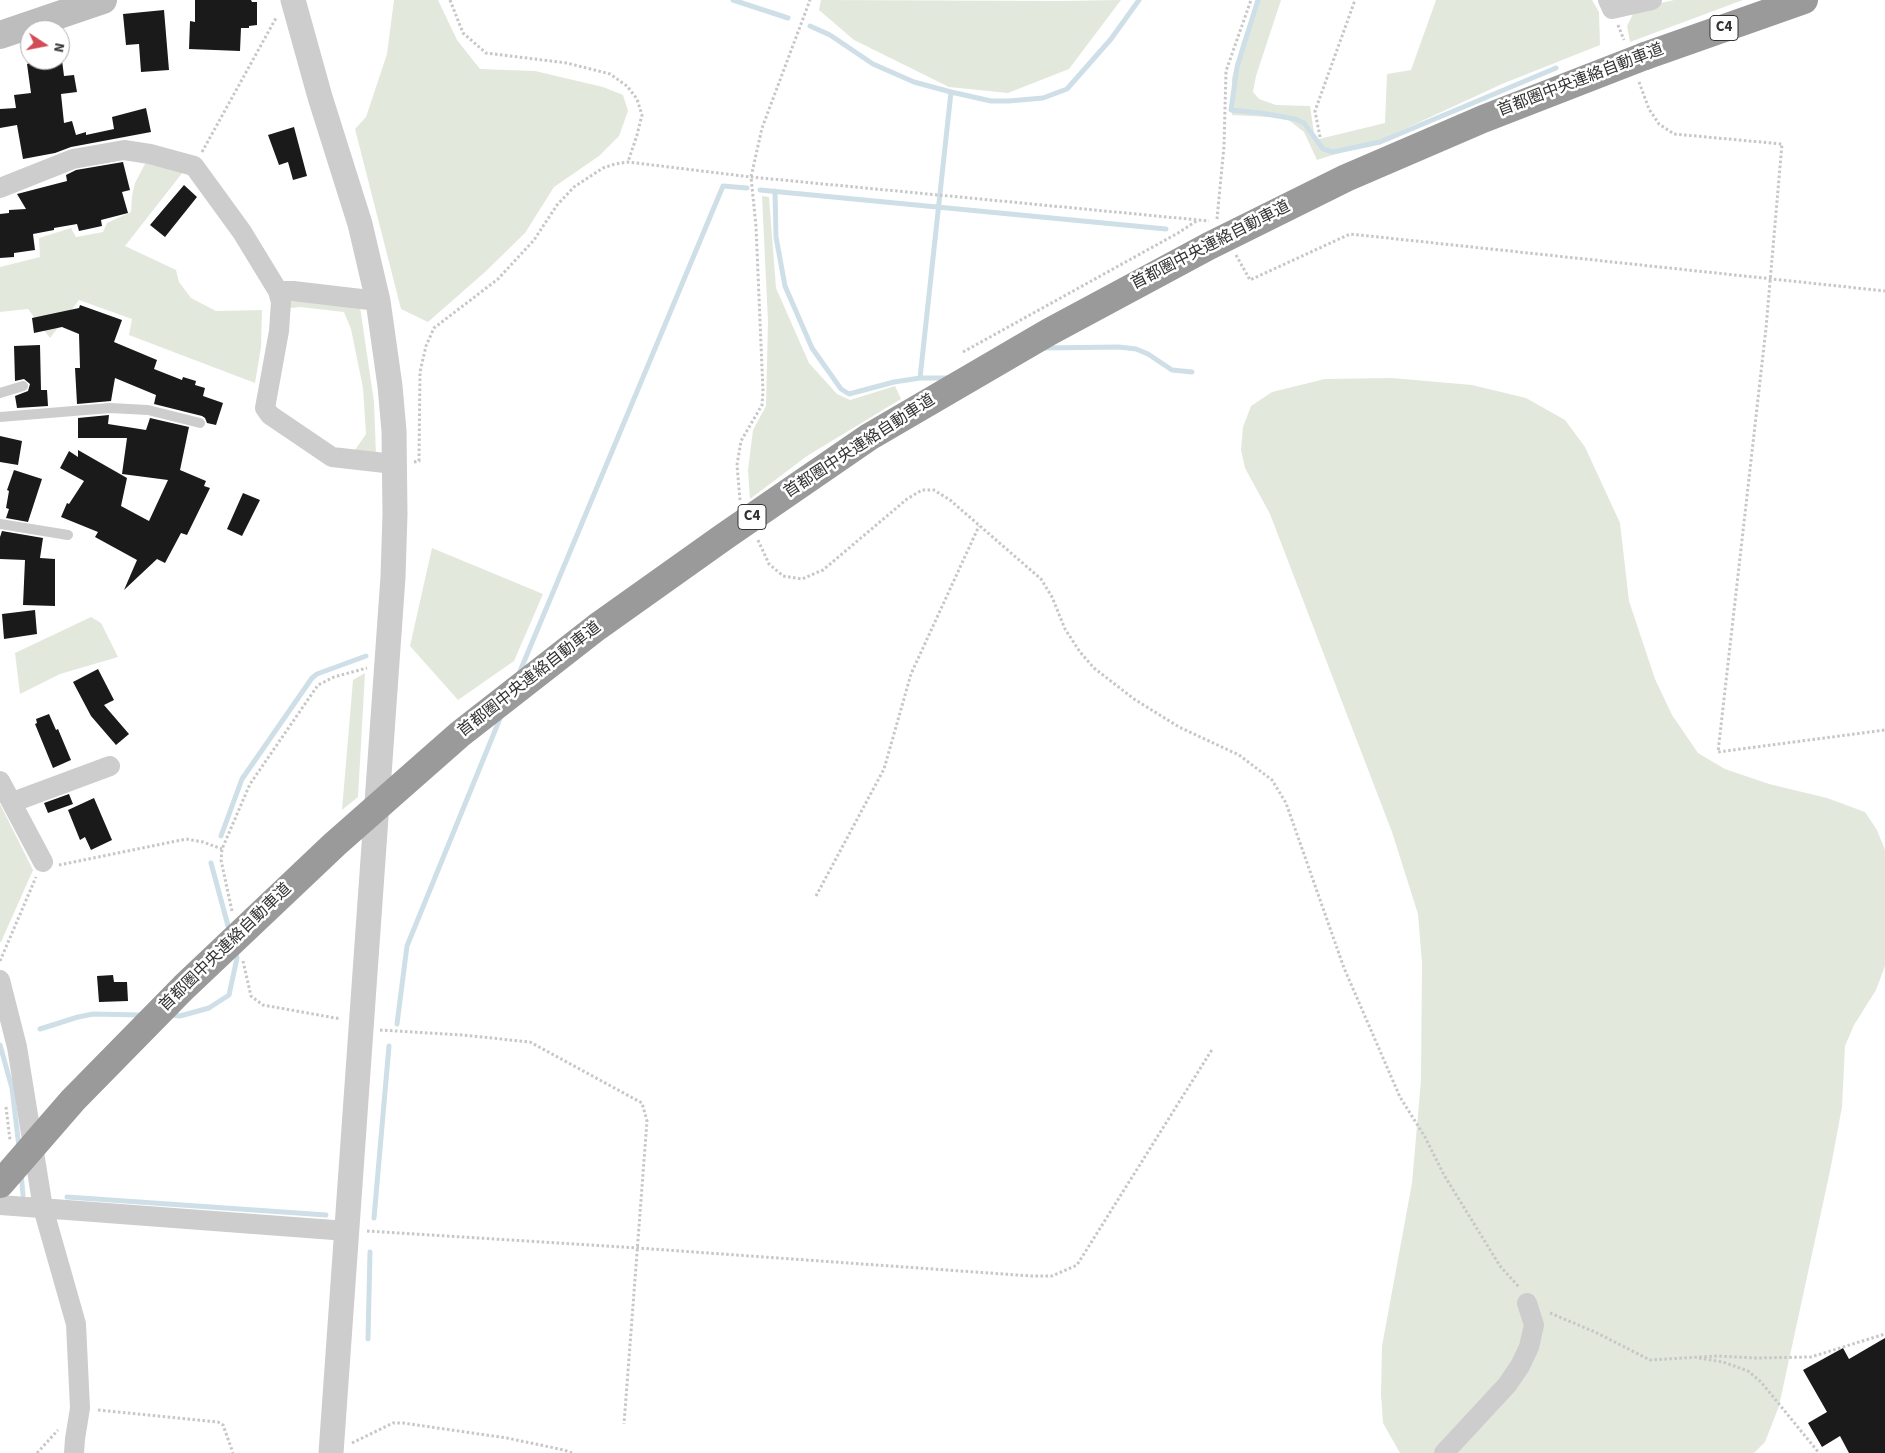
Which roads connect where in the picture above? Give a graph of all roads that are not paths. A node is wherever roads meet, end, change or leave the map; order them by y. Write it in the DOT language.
graph roads {
  1 [pos="103,0"];
  2 [pos="1652,0"];
  3 [pos="1804,0"];
  4 [pos="1610,4"];
  5 [pos="295,7"];
  6 [pos="0,36"];
  7 [pos="0,188"];
  8 [pos="278,290"];
  9 [pos="378,301"];
  10 [pos="23,386"];
  11 [pos="0,392"];
  12 [pos="0,417"];
  13 [pos="200,423"];
  14 [pos="394,464"];
  15 [pos="0,524"];
  16 [pos="68,535"];
  17 [pos="110,766"];
  18 [pos="0,781"];
  19 [pos="13,802"];
  20 [pos="43,862"];
  21 [pos="0,980"];
  22 [pos="0,1184"];
  23 [pos="0,1206"];
  24 [pos="43,1208"];
  25 [pos="347,1231"];
  26 [pos="1527,1303"];
  27 [pos="341,1448"];
  28 [pos="74,1453"];
  29 [pos="1444,1453"];
  1 -- 6 [label="main road"];
  2 -- 4 [label="street"];
  3 -- 22 [label="highway, 首都圏中央連絡自動車道 / C4, bridge"];
  5 -- 9 [label="street"];
  7 -- 8 [label="street"];
  8 -- 9 [label="street"];
  8 -- 14 [label="street"];
  9 -- 14 [label="street"];
  10 -- 11 [label="lane"];
  12 -- 13 [label="lane"];
  14 -- 25 [label="street"];
  15 -- 16 [label="lane"];
  17 -- 19 [label="street"];
  18 -- 19 [label="street"];
  19 -- 20 [label="street"];
  21 -- 24 [label="street"];
  23 -- 24 [label="street"];
  24 -- 25 [label="street"];
  24 -- 28 [label="street"];
  25 -- 27 [label="street"];
  26 -- 29 [label="street"];
}
